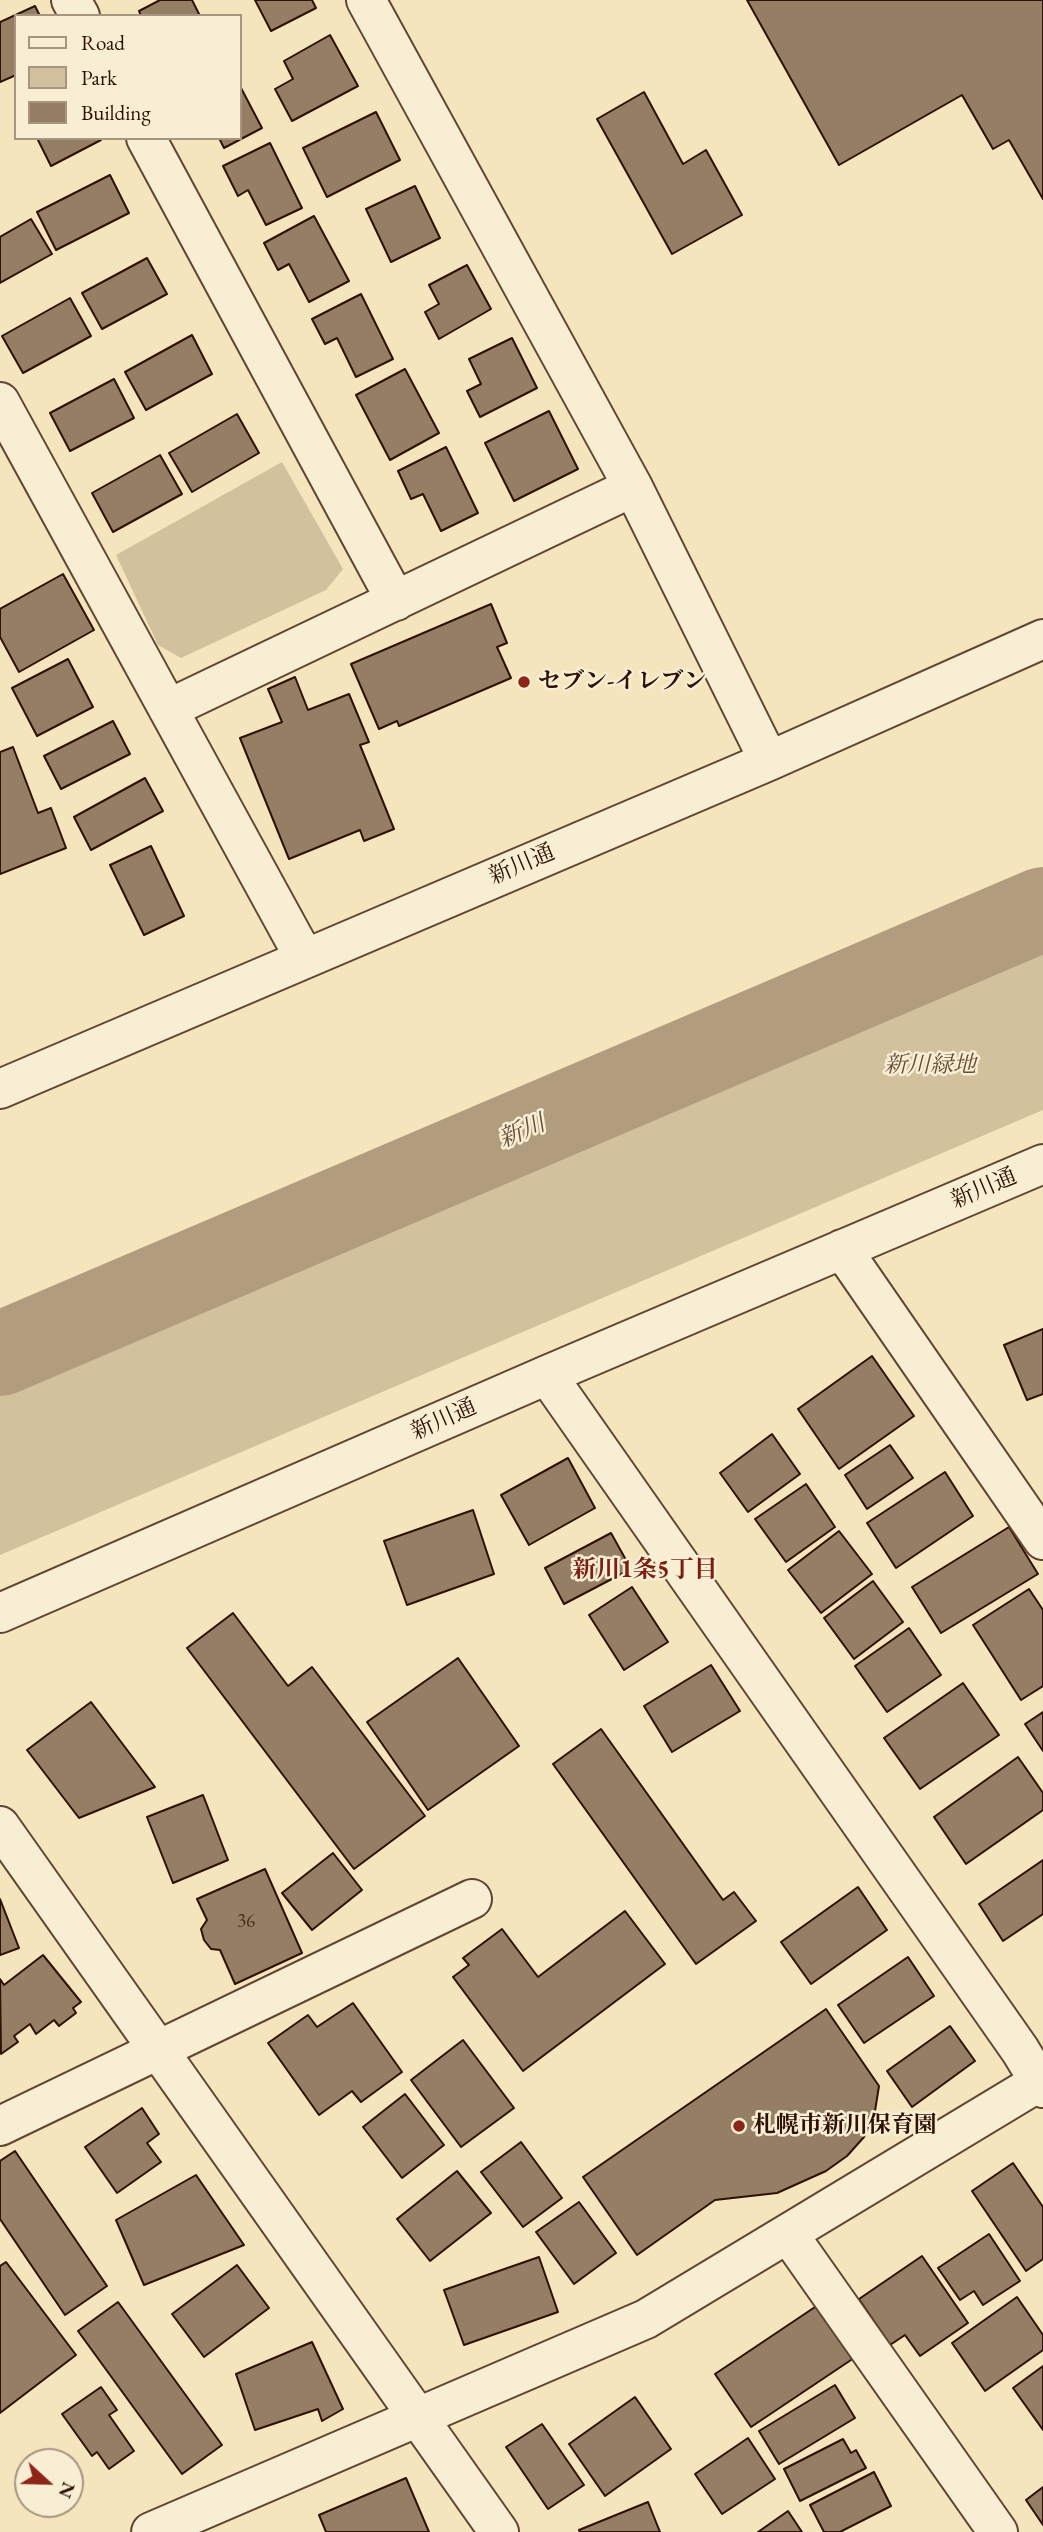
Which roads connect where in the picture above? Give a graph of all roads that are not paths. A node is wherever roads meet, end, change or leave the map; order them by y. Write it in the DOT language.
graph roads {
  1 [pos="366,0"];
  2 [pos="147,140"];
  3 [pos="0,402"];
  4 [pos="633,487"];
  5 [pos="396,601"];
  6 [pos="1043,639"];
  7 [pos="168,709"];
  8 [pos="769,761"];
  9 [pos="304,957"];
  10 [pos="0,1089"];
  11 [pos="1043,1164"];
  12 [pos="842,1249"];
  13 [pos="547,1375"];
  14 [pos="1043,1539"];
  15 [pos="0,1614"];
  16 [pos="0,1826"];
  17 [pos="472,1899"];
  18 [pos="157,2048"];
  19 [pos="1041,2085"];
  20 [pos="0,2126"];
  21 [pos="789,2235"];
  22 [pos="417,2418"];
  23 [pos="151,2532"];
  24 [pos="499,2532"];
  25 [pos="998,2532"];
  1 -- 4 [label="street"];
  2 -- 5 [label="street"];
  3 -- 7 [label="street"];
  4 -- 5 [label="street"];
  4 -- 8 [label="street"];
  5 -- 7 [label="street"];
  6 -- 8 [label="street, 新川通"];
  7 -- 9 [label="street"];
  8 -- 9 [label="street, 新川通"];
  9 -- 10 [label="street, 新川通"];
  11 -- 12 [label="street, 新川通"];
  12 -- 13 [label="street, 新川通"];
  12 -- 14 [label="street"];
  13 -- 15 [label="street, 新川通"];
  13 -- 19 [label="street"];
  16 -- 18 [label="street"];
  17 -- 18 [label="street"];
  18 -- 20 [label="street"];
  18 -- 22 [label="street"];
  19 -- 21 [label="street"];
  21 -- 22 [label="street"];
  21 -- 25 [label="street"];
  22 -- 23 [label="street"];
  22 -- 24 [label="street"];
}
